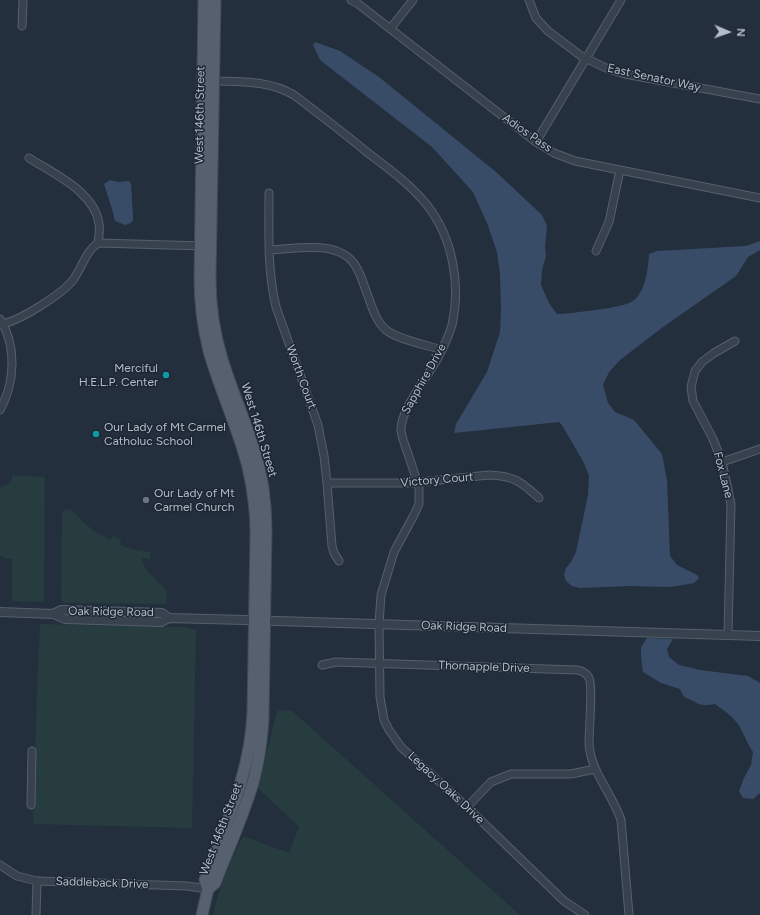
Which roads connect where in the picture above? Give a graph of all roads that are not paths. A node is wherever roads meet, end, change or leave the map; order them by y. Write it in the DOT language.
graph roads {
  1 [pos="23,0"];
  2 [pos="204,0"];
  3 [pos="215,0"];
  4 [pos="351,0"];
  5 [pos="413,0"];
  6 [pos="529,0"];
  7 [pos="621,0"];
  8 [pos="22,26"];
  9 [pos="390,29"];
  10 [pos="586,59"];
  11 [pos="208,81"];
  12 [pos="760,99"];
  13 [pos="536,142"];
  14 [pos="29,158"];
  15 [pos="620,170"];
  16 [pos="269,193"];
  17 [pos="760,198"];
  18 [pos="98,243"];
  19 [pos="206,246"];
  20 [pos="269,250"];
  21 [pos="596,251"];
  22 [pos="1,322"];
  23 [pos="735,341"];
  24 [pos="442,350"];
  25 [pos="0,410"];
  26 [pos="760,449"];
  27 [pos="722,462"];
  28 [pos="328,483"];
  29 [pos="418,483"];
  30 [pos="539,498"];
  31 [pos="339,561"];
  32 [pos="0,612"];
  33 [pos="260,620"];
  34 [pos="379,624"];
  35 [pos="728,635"];
  36 [pos="760,636"];
  37 [pos="379,664"];
  38 [pos="322,665"];
  39 [pos="32,750"];
  40 [pos="595,768"];
  41 [pos="31,805"];
  42 [pos="467,807"];
  43 [pos="0,865"];
  44 [pos="37,881"];
  45 [pos="208,889"];
  46 [pos="36,915"];
  47 [pos="202,915"];
  48 [pos="585,915"];
  49 [pos="629,915"];
  1 -- 8 [label="street"];
  2 -- 11 [label="main road, West 146th Street"];
  3 -- 11 [label="main road, West 146th Street"];
  4 -- 9 [label="street, Adios Pass"];
  5 -- 9 [label="street"];
  6 -- 10 [label="street, East Senator Way"];
  7 -- 10 [label="street"];
  9 -- 13 [label="street, Adios Pass"];
  10 -- 12 [label="street, East Senator Way"];
  10 -- 13 [label="street"];
  11 -- 19 [label="main road, West 146th Street"];
  11 -- 24 [label="street, Sapphire Drive"];
  13 -- 15 [label="street, Adios Pass"];
  14 -- 18 [label="street"];
  15 -- 17 [label="street, Adios Pass"];
  15 -- 21 [label="street"];
  16 -- 20 [label="street, Worth Court"];
  18 -- 19 [label="street"];
  18 -- 22 [label="street"];
  19 -- 33 [label="main road, West 146th Street"];
  20 -- 24 [label="street"];
  20 -- 28 [label="street, Worth Court"];
  22 -- 25 [label="street"];
  23 -- 27 [label="street, Fox Lane"];
  24 -- 29 [label="street, Sapphire Drive"];
  26 -- 27 [label="street"];
  27 -- 35 [label="street, Fox Lane"];
  28 -- 29 [label="street, Victory Court"];
  28 -- 31 [label="street, Worth Court"];
  29 -- 30 [label="street, Victory Court"];
  29 -- 34 [label="street, Sapphire Drive"];
  32 -- 33 [label="street, Oak Ridge Road"];
  33 -- 34 [label="street, Oak Ridge Road"];
  33 -- 45 [label="main road, West 146th Street"];
  34 -- 35 [label="street, Oak Ridge Road"];
  34 -- 37 [label="street, Legacy Oaks Drive"];
  35 -- 36 [label="street, Oak Ridge Road"];
  37 -- 38 [label="street, Thornapple Drive"];
  37 -- 40 [label="street, Thornapple Drive"];
  37 -- 42 [label="street, Legacy Oaks Drive"];
  39 -- 41 [label="street"];
  40 -- 42 [label="street"];
  40 -- 49 [label="street"];
  42 -- 48 [label="street, Legacy Oaks Drive"];
  43 -- 44 [label="street, Saddleback Drive"];
  44 -- 45 [label="street, Saddleback Drive"];
  44 -- 46 [label="street"];
  45 -- 47 [label="main road"];
}
